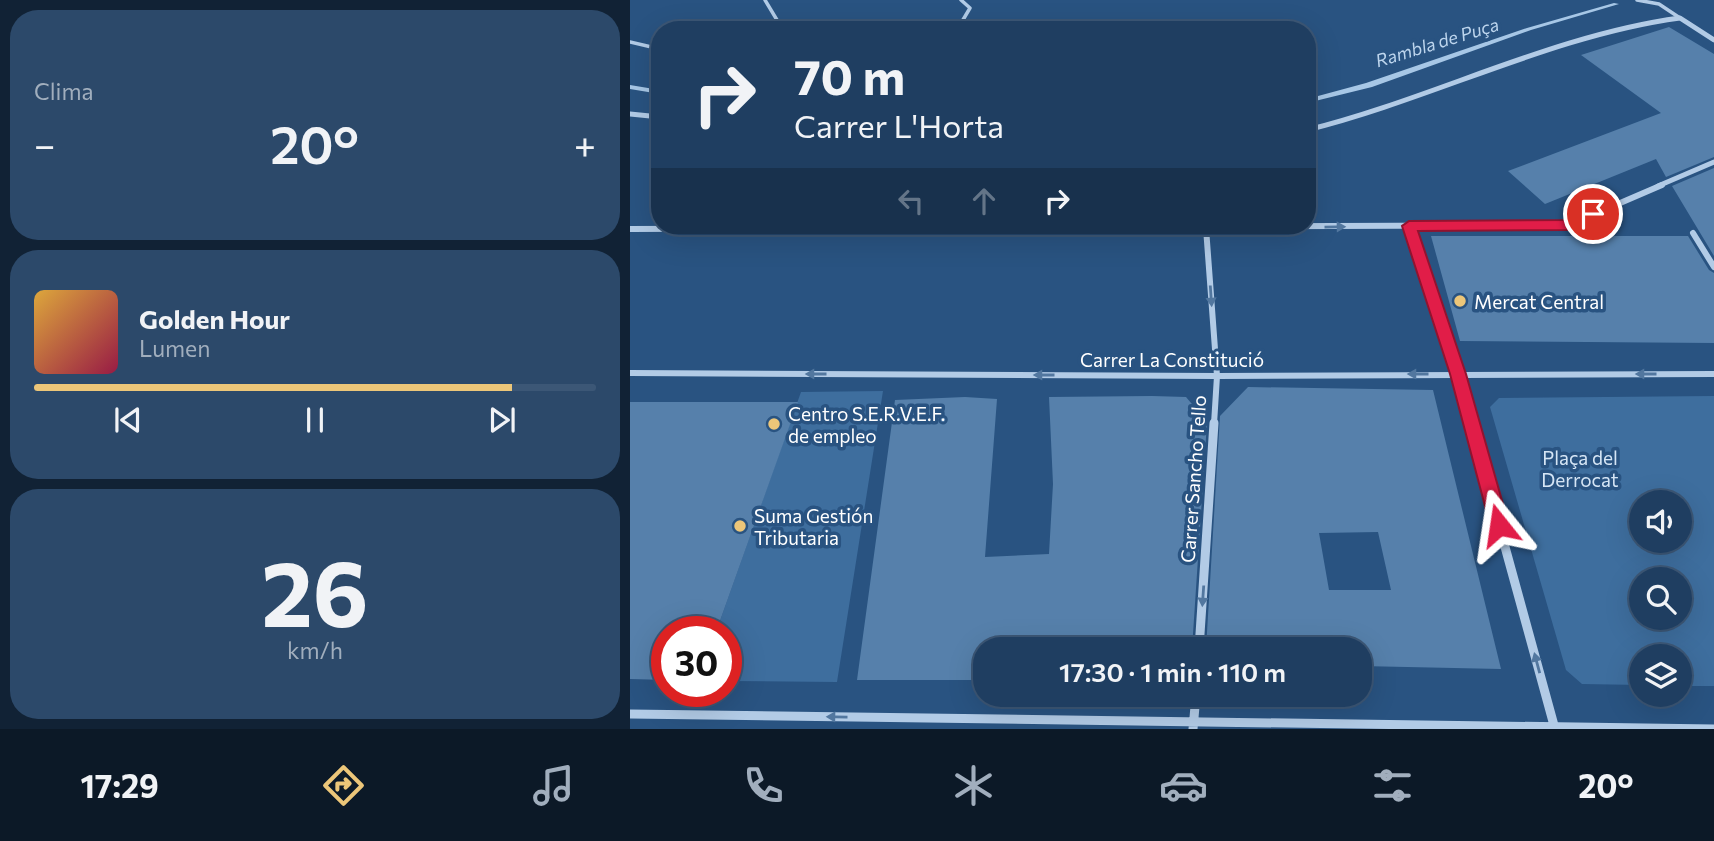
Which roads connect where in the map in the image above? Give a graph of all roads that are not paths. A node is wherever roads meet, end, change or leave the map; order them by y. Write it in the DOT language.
graph roads {
  1 [pos="765,0"];
  2 [pos="961,0"];
  3 [pos="1637,0"];
  4 [pos="1680,18"];
  5 [pos="778,21"];
  6 [pos="962,21"];
  7 [pos="1714,40"];
  8 [pos="630,42"];
  9 [pos="651,47"];
  10 [pos="630,114"];
  11 [pos="651,116"];
  12 [pos="1316,128"];
  13 [pos="1714,162"];
  14 [pos="1409,226"];
  15 [pos="1316,227"];
  16 [pos="630,229"];
  17 [pos="651,229"];
  18 [pos="1693,233"];
  19 [pos="1207,235"];
  20 [pos="1714,267"];
  21 [pos="630,373"];
  22 [pos="1458,374"];
  23 [pos="1714,374"];
  24 [pos="1217,376"];
  25 [pos="1200,637"];
  26 [pos="1195,707"];
  27 [pos="630,714"];
  28 [pos="1194,725"];
  29 [pos="1555,728"];
  30 [pos="1714,729"];
  1 -- 5 [label="lane"];
  2 -- 6 [label="lane"];
  3 -- 4 [label="lane"];
  4 -- 7 [label="street"];
  4 -- 12 [label="street"];
  8 -- 9 [label="lane"];
  10 -- 11 [label="street"];
  13 -- 14 [label="street"];
  15 -- 14 [label="street, one-way"];
  14 -- 22 [label="street"];
  16 -- 17 [label="street"];
  18 -- 20 [label="street"];
  19 -- 24 [label="street, Carrer Sancho Tello, one-way"];
  24 -- 21 [label="street, Carrer La Constitució, one-way"];
  23 -- 22 [label="street, Carrer La Constitució, one-way"];
  22 -- 24 [label="street, Carrer La Constitució, one-way"];
  29 -- 22 [label="street, one-way"];
  24 -- 25 [label="street, Carrer Sancho Tello, one-way"];
  26 -- 28 [label="street"];
  28 -- 27 [label="street, one-way"];
  28 -- 29 [label="street"];
  29 -- 30 [label="street"];
}
